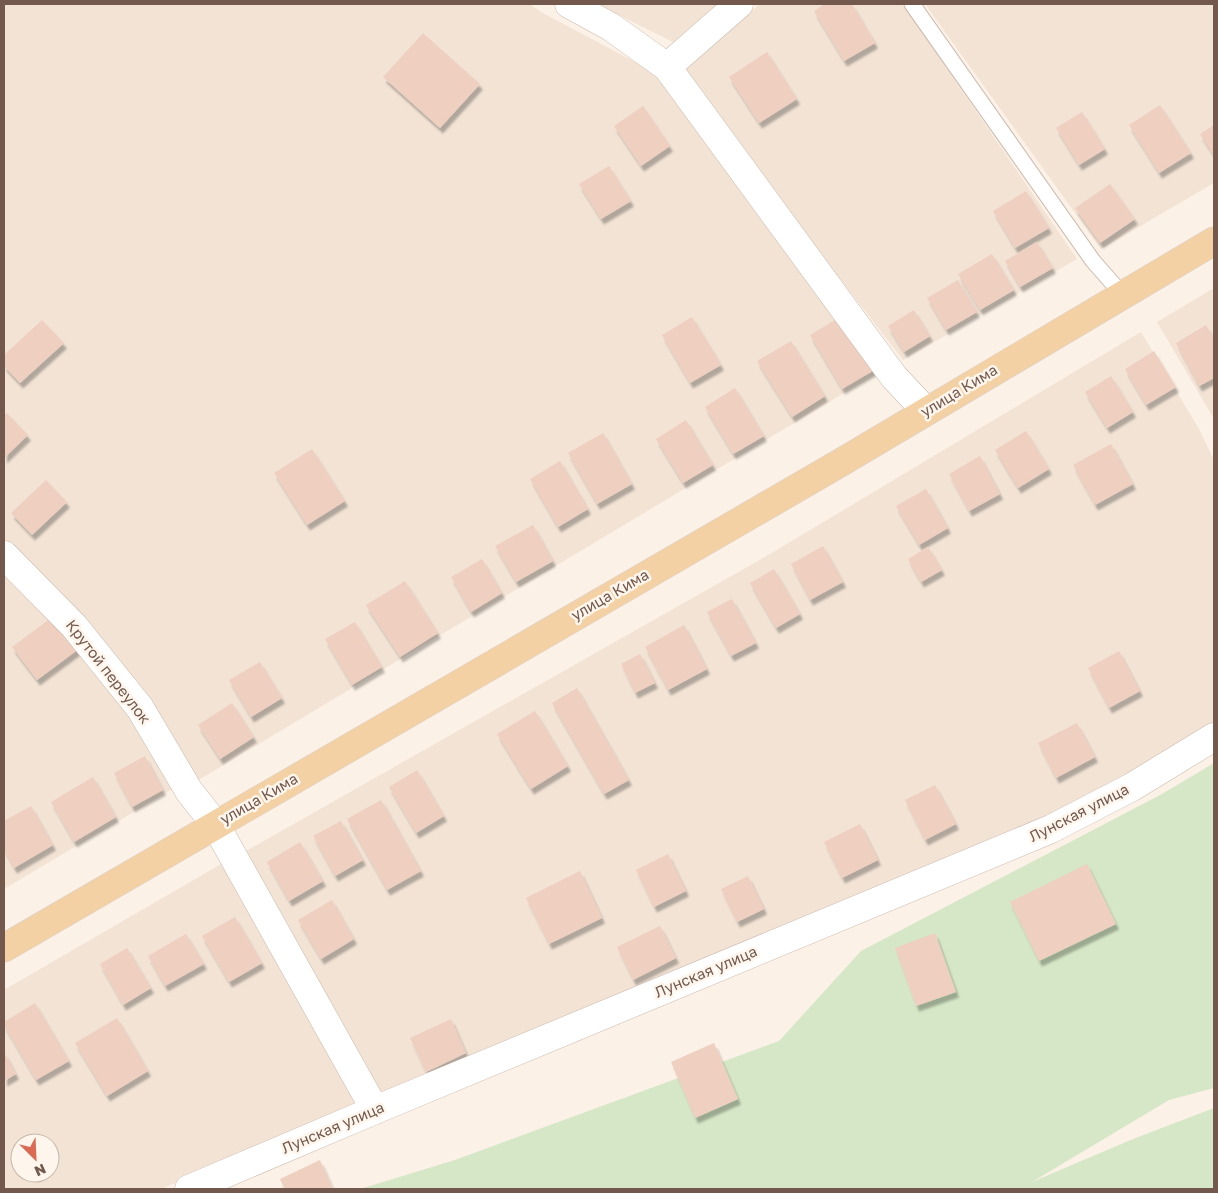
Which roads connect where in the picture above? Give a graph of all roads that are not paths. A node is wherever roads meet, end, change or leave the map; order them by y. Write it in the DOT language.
graph roads {
  1 [pos="569,4"];
  2 [pos="739,4"];
  3 [pos="912,4"];
  4 [pos="667,67"];
  5 [pos="1214,241"];
  6 [pos="1122,294"];
  7 [pos="926,411"];
  8 [pos="4,555"];
  9 [pos="1214,737"];
  10 [pos="215,824"];
  11 [pos="4,948"];
  12 [pos="375,1110"];
  13 [pos="190,1189"];
  1 -- 4 [label="street"];
  2 -- 4 [label="street"];
  3 -- 6 [label="lane"];
  4 -- 7 [label="street"];
  5 -- 6 [label="main road, улица Кима"];
  6 -- 7 [label="main road, улица Кима"];
  7 -- 10 [label="main road, улица Кима"];
  8 -- 10 [label="street, Крутой переулок"];
  9 -- 12 [label="street, Лунская улица"];
  10 -- 11 [label="main road, улица Кима"];
  10 -- 12 [label="street, Крутой переулок"];
  12 -- 13 [label="street, Лунская улица"];
}
